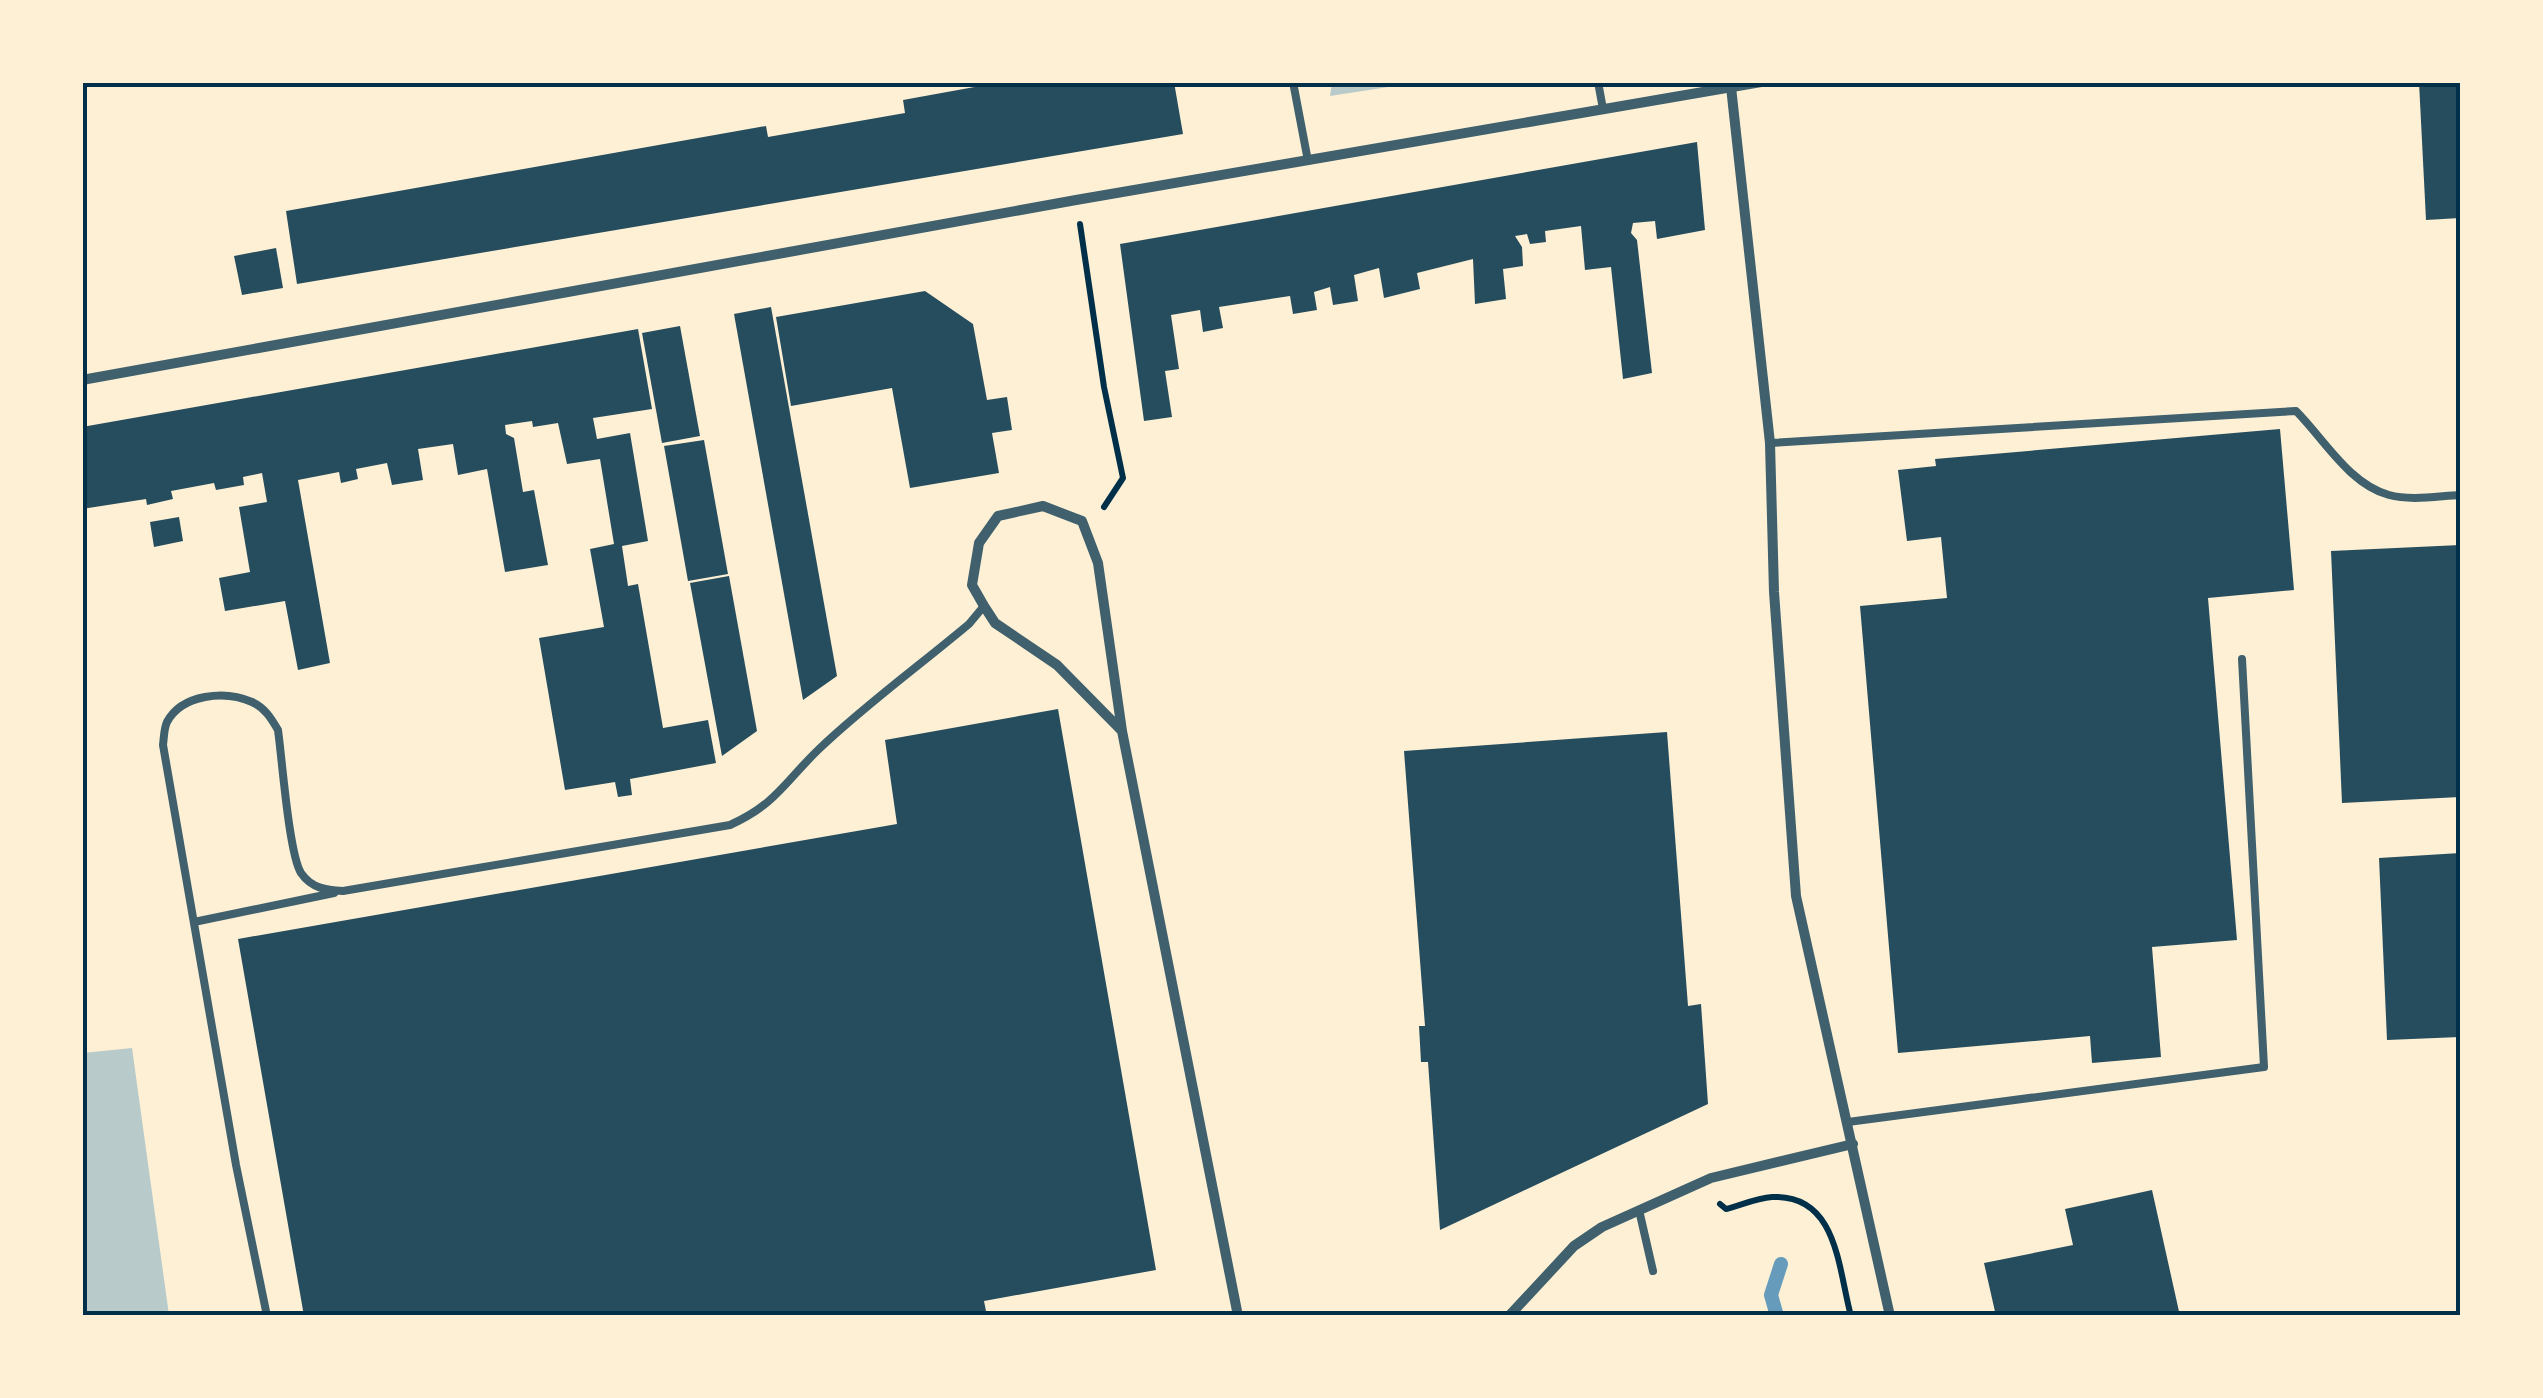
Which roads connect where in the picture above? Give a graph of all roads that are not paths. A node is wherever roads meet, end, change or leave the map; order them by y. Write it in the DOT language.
graph roads {
  1 [pos="1293,82"];
  2 [pos="1598,82"];
  3 [pos="1762,82"];
  4 [pos="1731,87"];
  5 [pos="1604,109"];
  6 [pos="1308,161"];
  7 [pos="82,380"];
  8 [pos="1770,443"];
  9 [pos="2460,495"];
  10 [pos="984,606"];
  11 [pos="2242,660"];
  12 [pos="1122,731"];
  13 [pos="344,892"];
  14 [pos="194,922"];
  15 [pos="1848,1122"];
  16 [pos="1853,1144"];
  17 [pos="1639,1210"];
  18 [pos="1653,1270"];
  19 [pos="267,1316"];
  20 [pos="1238,1316"];
  21 [pos="1509,1316"];
  22 [pos="1890,1316"];
  1 -- 6 [label="lane"];
  2 -- 5 [label="lane"];
  3 -- 4 [label="street"];
  4 -- 5 [label="street"];
  4 -- 8 [label="street"];
  5 -- 6 [label="street"];
  6 -- 7 [label="street"];
  8 -- 9 [label="lane"];
  8 -- 15 [label="street"];
  10 -- 12 [label="street"];
  10 -- 12 [label="street"];
  10 -- 13 [label="lane"];
  11 -- 15 [label="lane"];
  12 -- 20 [label="street"];
  13 -- 14 [label="lane"];
  13 -- 14 [label="lane"];
  14 -- 19 [label="lane"];
  15 -- 16 [label="street"];
  16 -- 17 [label="street"];
  16 -- 22 [label="street"];
  17 -- 18 [label="lane"];
  17 -- 21 [label="street"];
}
